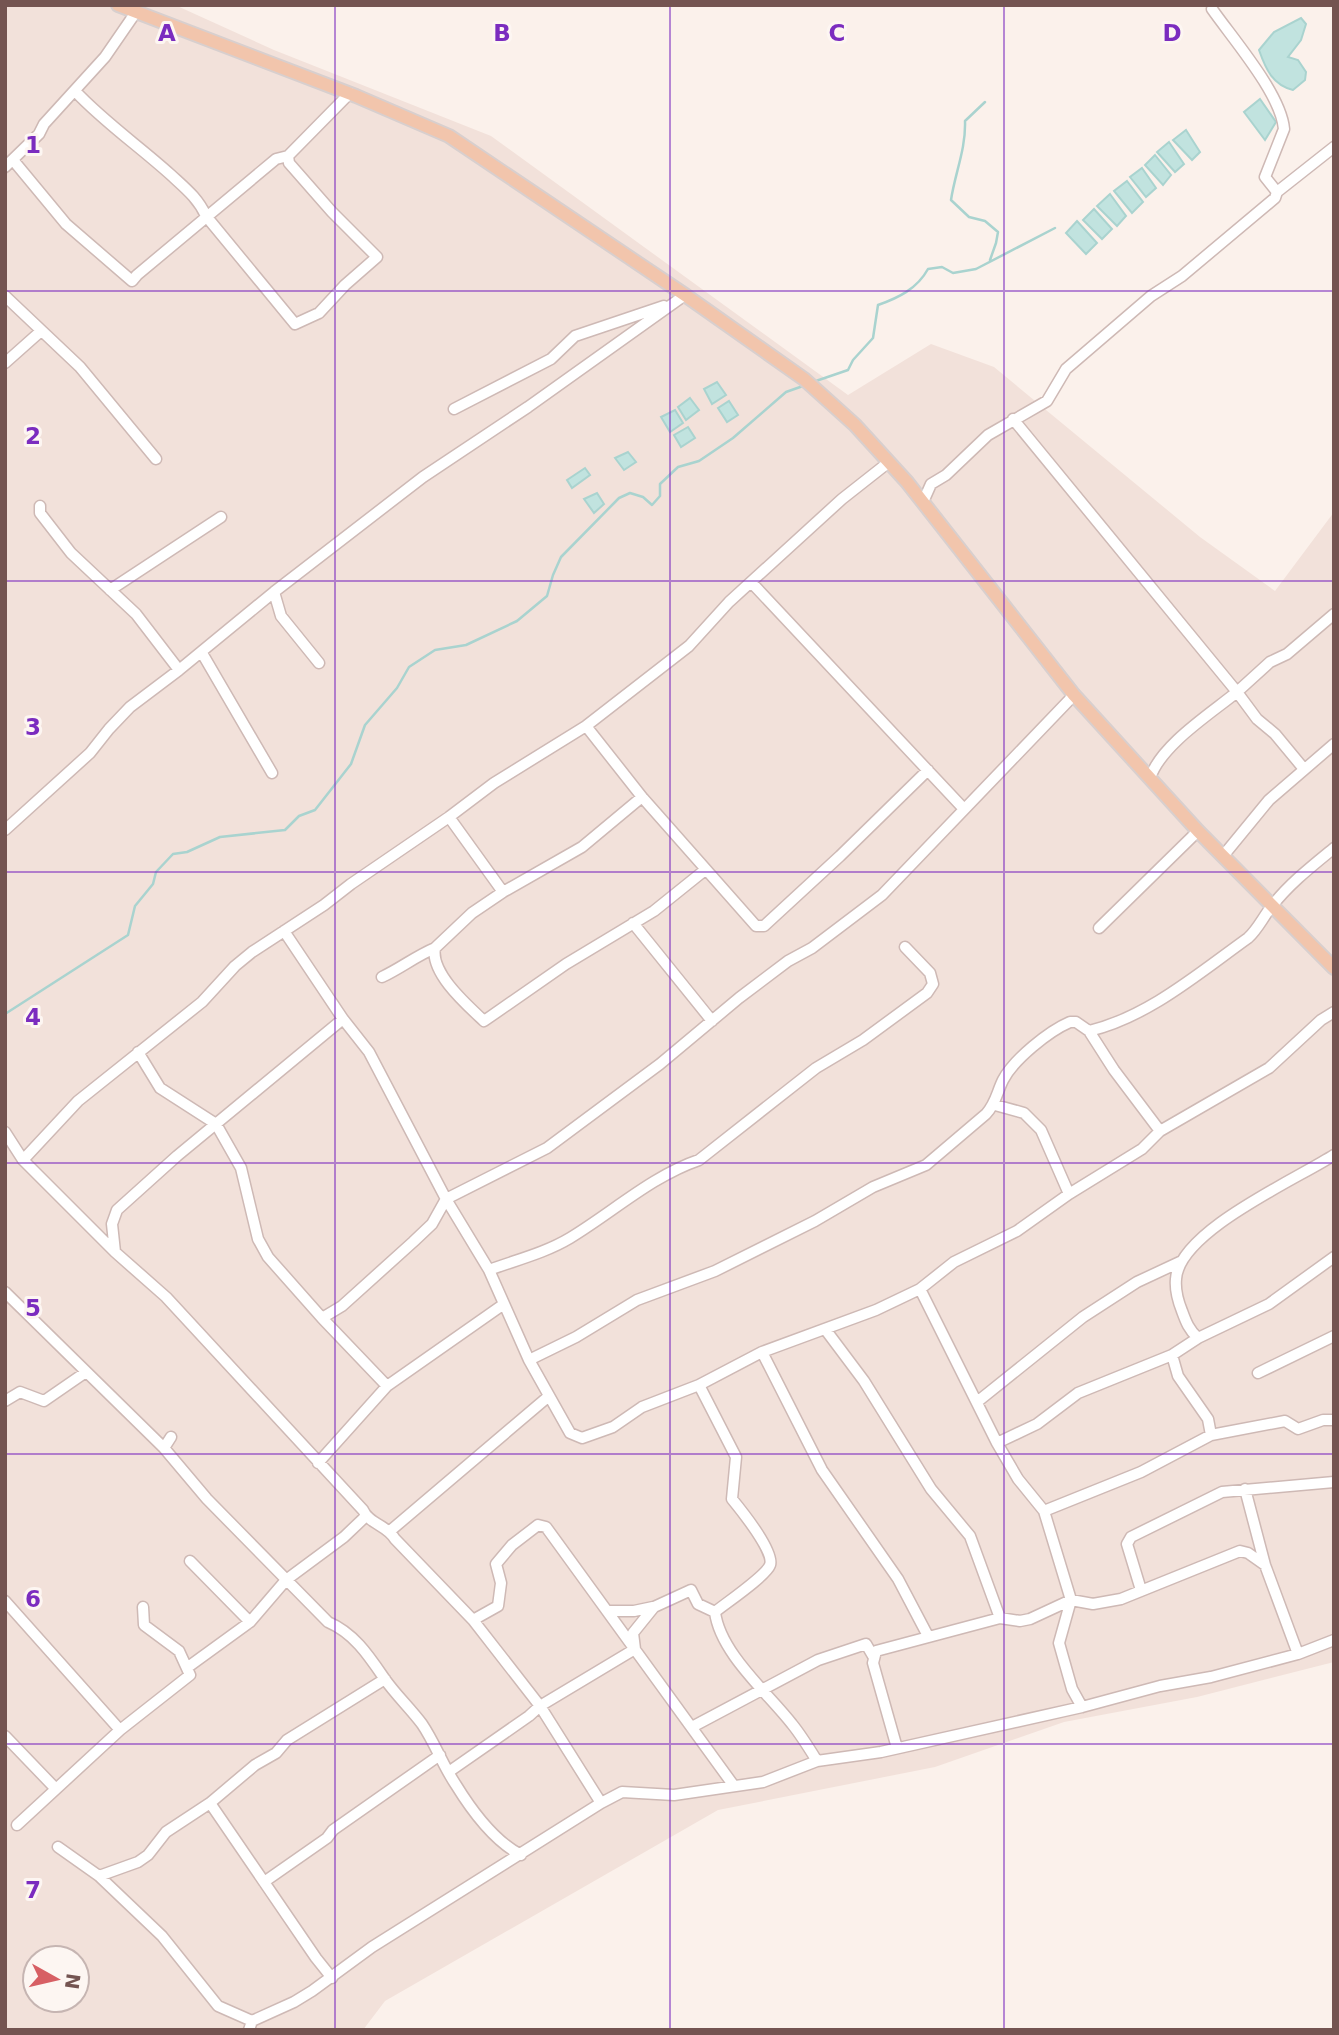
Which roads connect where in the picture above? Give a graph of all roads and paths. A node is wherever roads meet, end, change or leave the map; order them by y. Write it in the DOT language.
graph roads {
  1 [pos="118,5"];
  2 [pos="1212,9"];
  3 [pos="136,12"];
  4 [pos="75,91"];
  5 [pos="350,93"];
  6 [pos="1334,147"];
  7 [pos="288,156"];
  8 [pos="9,164"];
  9 [pos="1277,192"];
  10 [pos="206,216"];
  11 [pos="685,295"];
  12 [pos="5,296"];
  13 [pos="672,304"];
  14 [pos="41,331"];
  15 [pos="5,363"];
  16 [pos="454,409"];
  17 [pos="1013,419"];
  18 [pos="156,459"];
  19 [pos="889,462"];
  20 [pos="907,482"];
  21 [pos="931,484"];
  22 [pos="923,502"];
  23 [pos="40,506"];
  24 [pos="221,517"];
  25 [pos="751,582"];
  26 [pos="110,590"];
  27 [pos="274,592"];
  28 [pos="1334,614"];
  29 [pos="202,653"];
  30 [pos="319,663"];
  31 [pos="179,670"];
  32 [pos="1237,692"];
  33 [pos="1074,695"];
  34 [pos="586,726"];
  35 [pos="1334,744"];
  36 [pos="1304,769"];
  37 [pos="928,770"];
  38 [pos="272,773"];
  39 [pos="1150,778"];
  40 [pos="642,797"];
  41 [pos="964,808"];
  42 [pos="449,817"];
  43 [pos="5,830"];
  44 [pos="1198,831"];
  45 [pos="1334,848"];
  46 [pos="1223,856"];
  47 [pos="705,870"];
  48 [pos="503,892"];
  49 [pos="1271,906"];
  50 [pos="633,923"];
  51 [pos="1099,928"];
  52 [pos="284,931"];
  53 [pos="905,947"];
  54 [pos="435,948"];
  55 [pos="1334,968"];
  56 [pos="382,977"];
  57 [pos="1334,1012"];
  58 [pos="343,1019"];
  59 [pos="712,1021"];
  60 [pos="1089,1031"];
  61 [pos="138,1052"];
  62 [pos="995,1105"];
  63 [pos="216,1124"];
  64 [pos="1160,1131"];
  65 [pos="5,1132"];
  66 [pos="1333,1158"];
  67 [pos="23,1160"];
  68 [pos="1069,1194"];
  69 [pos="446,1199"];
  70 [pos="115,1252"];
  71 [pos="1334,1257"];
  72 [pos="1182,1261"];
  73 [pos="489,1270"];
  74 [pos="920,1289"];
  75 [pos="5,1292"];
  76 [pos="504,1304"];
  77 [pos="322,1318"];
  78 [pos="825,1329"];
  79 [pos="1334,1336"];
  80 [pos="1198,1338"];
  81 [pos="762,1352"];
  82 [pos="1172,1355"];
  83 [pos="529,1360"];
  84 [pos="86,1371"];
  85 [pos="1258,1373"];
  86 [pos="699,1385"];
  87 [pos="387,1386"];
  88 [pos="550,1396"];
  89 [pos="5,1401"];
  90 [pos="977,1402"];
  91 [pos="1334,1420"];
  92 [pos="1211,1435"];
  93 [pos="171,1437"];
  94 [pos="998,1443"];
  95 [pos="164,1448"];
  96 [pos="318,1463"];
  97 [pos="1334,1482"];
  98 [pos="1245,1489"];
  99 [pos="1044,1511"];
  100 [pos="366,1516"];
  101 [pos="390,1531"];
  102 [pos="190,1561"];
  103 [pos="1265,1565"];
  104 [pos="286,1580"];
  105 [pos="1141,1590"];
  106 [pos="1071,1600"];
  107 [pos="5,1601"];
  108 [pos="143,1607"];
  109 [pos="654,1607"];
  110 [pos="608,1611"];
  111 [pos="715,1612"];
  112 [pos="1000,1618"];
  113 [pos="474,1620"];
  114 [pos="250,1622"];
  115 [pos="928,1636"];
  116 [pos="1334,1640"];
  117 [pos="635,1649"];
  118 [pos="1298,1654"];
  119 [pos="873,1656"];
  120 [pos="188,1667"];
  121 [pos="385,1679"];
  122 [pos="763,1691"];
  123 [pos="540,1706"];
  124 [pos="1082,1707"];
  125 [pos="692,1727"];
  126 [pos="120,1730"];
  127 [pos="5,1736"];
  128 [pos="897,1748"];
  129 [pos="440,1755"];
  130 [pos="817,1760"];
  131 [pos="450,1771"];
  132 [pos="734,1786"];
  133 [pos="55,1788"];
  134 [pos="210,1803"];
  135 [pos="601,1803"];
  136 [pos="17,1825"];
  137 [pos="58,1847"];
  138 [pos="521,1855"];
  139 [pos="99,1876"];
  140 [pos="264,1882"];
  141 [pos="332,1978"];
  142 [pos="251,2025"];
  1 -- 3 [label="main road"];
  2 -- 9 [label="street"];
  3 -- 4 [label="street"];
  3 -- 5 [label="main road"];
  4 -- 8 [label="street"];
  4 -- 10 [label="street"];
  5 -- 7 [label="street"];
  5 -- 11 [label="main road"];
  6 -- 9 [label="street"];
  7 -- 10 [label="street"];
  7 -- 10 [label="street"];
  8 -- 10 [label="street"];
  9 -- 17 [label="street"];
  11 -- 13 [label="street"];
  11 -- 19 [label="main road"];
  12 -- 14 [label="street"];
  13 -- 16 [label="street"];
  13 -- 27 [label="street"];
  14 -- 15 [label="street"];
  14 -- 18 [label="street"];
  17 -- 21 [label="street"];
  17 -- 32 [label="street"];
  19 -- 20 [label="main road"];
  19 -- 25 [label="street"];
  20 -- 21 [label="street"];
  20 -- 22 [label="main road"];
  21 -- 22 [label="street"];
  22 -- 33 [label="main road"];
  23 -- 26 [label="street"];
  24 -- 26 [label="street"];
  25 -- 34 [label="street"];
  25 -- 37 [label="street"];
  26 -- 31 [label="street"];
  27 -- 29 [label="street"];
  27 -- 30 [label="street"];
  28 -- 32 [label="street"];
  29 -- 31 [label="street"];
  29 -- 38 [label="street"];
  31 -- 43 [label="street"];
  32 -- 36 [label="street"];
  32 -- 39 [label="street"];
  33 -- 39 [label="main road"];
  33 -- 41 [label="street"];
  34 -- 40 [label="street"];
  34 -- 42 [label="street"];
  35 -- 36 [label="street"];
  36 -- 46 [label="street"];
  37 -- 41 [label="street"];
  37 -- 47 [label="street"];
  39 -- 44 [label="main road"];
  40 -- 47 [label="street"];
  40 -- 48 [label="street"];
  41 -- 59 [label="street"];
  42 -- 48 [label="street"];
  42 -- 52 [label="street"];
  44 -- 46 [label="main road"];
  44 -- 51 [label="street"];
  45 -- 49 [label="street"];
  46 -- 49 [label="main road"];
  47 -- 50 [label="street"];
  48 -- 54 [label="street"];
  49 -- 55 [label="main road"];
  49 -- 60 [label="street"];
  50 -- 54 [label="street"];
  50 -- 59 [label="street"];
  52 -- 58 [label="street"];
  52 -- 61 [label="street"];
  53 -- 73 [label="street"];
  54 -- 56 [label="street"];
  57 -- 64 [label="street"];
  58 -- 63 [label="street"];
  58 -- 69 [label="street"];
  59 -- 69 [label="street"];
  60 -- 62 [label="street"];
  60 -- 64 [label="street"];
  61 -- 63 [label="street"];
  61 -- 67 [label="street"];
  62 -- 68 [label="street"];
  62 -- 83 [label="street"];
  63 -- 70 [label="street"];
  63 -- 77 [label="street"];
  64 -- 68 [label="street"];
  65 -- 67 [label="street"];
  66 -- 72 [label="street"];
  67 -- 70 [label="street"];
  68 -- 74 [label="street"];
  69 -- 73 [label="street"];
  69 -- 77 [label="street"];
  70 -- 96 [label="street"];
  71 -- 80 [label="street"];
  72 -- 80 [label="street"];
  72 -- 90 [label="street"];
  73 -- 76 [label="street"];
  74 -- 78 [label="street"];
  74 -- 90 [label="street"];
  75 -- 84 [label="street"];
  76 -- 83 [label="street"];
  76 -- 87 [label="street"];
  77 -- 87 [label="street"];
  78 -- 81 [label="street"];
  78 -- 112 [label="street"];
  79 -- 85 [label="street"];
  80 -- 82 [label="street"];
  81 -- 86 [label="street"];
  81 -- 115 [label="street"];
  82 -- 92 [label="street"];
  82 -- 94 [label="street"];
  83 -- 88 [label="street"];
  84 -- 89 [label="street"];
  84 -- 95 [label="street"];
  86 -- 88 [label="street"];
  86 -- 111 [label="street"];
  87 -- 96 [label="street"];
  88 -- 101 [label="street"];
  90 -- 94 [label="street"];
  91 -- 92 [label="street"];
  92 -- 99 [label="street"];
  93 -- 95 [label="street"];
  94 -- 99 [label="street"];
  95 -- 104 [label="street"];
  96 -- 100 [label="street"];
  97 -- 98 [label="street"];
  98 -- 103 [label="street"];
  98 -- 105 [label="street"];
  99 -- 106 [label="street"];
  100 -- 101 [label="street"];
  100 -- 104 [label="street"];
  101 -- 113 [label="street"];
  102 -- 114 [label="street"];
  103 -- 105 [label="street"];
  103 -- 118 [label="street"];
  104 -- 114 [label="street"];
  104 -- 121 [label="street"];
  105 -- 106 [label="street"];
  106 -- 112 [label="street"];
  106 -- 124 [label="street"];
  107 -- 126 [label="street"];
  108 -- 120 [label="street"];
  109 -- 110 [label="street"];
  109 -- 111 [label="street"];
  109 -- 117 [label="street"];
  110 -- 113 [label="street"];
  110 -- 117 [label="street"];
  111 -- 122 [label="street"];
  112 -- 115 [label="street"];
  113 -- 123 [label="street"];
  114 -- 120 [label="street"];
  115 -- 119 [label="street"];
  116 -- 118 [label="street"];
  117 -- 123 [label="street"];
  117 -- 125 [label="street"];
  118 -- 124 [label="street"];
  119 -- 122 [label="street"];
  119 -- 128 [label="street"];
  120 -- 126 [label="street"];
  121 -- 129 [label="street"];
  121 -- 134 [label="street"];
  122 -- 125 [label="street"];
  122 -- 130 [label="street"];
  123 -- 131 [label="street"];
  123 -- 135 [label="street"];
  124 -- 128 [label="street"];
  125 -- 132 [label="street"];
  126 -- 133 [label="street"];
  127 -- 133 [label="street"];
  128 -- 130 [label="street"];
  129 -- 131 [label="street"];
  129 -- 140 [label="street"];
  130 -- 132 [label="street"];
  131 -- 138 [label="street"];
  132 -- 135 [label="street"];
  133 -- 136 [label="street"];
  134 -- 139 [label="street"];
  134 -- 140 [label="street"];
  135 -- 138 [label="street"];
  137 -- 139 [label="street"];
  138 -- 141 [label="street"];
  139 -- 142 [label="street"];
  140 -- 141 [label="street"];
  141 -- 142 [label="street"];
}
